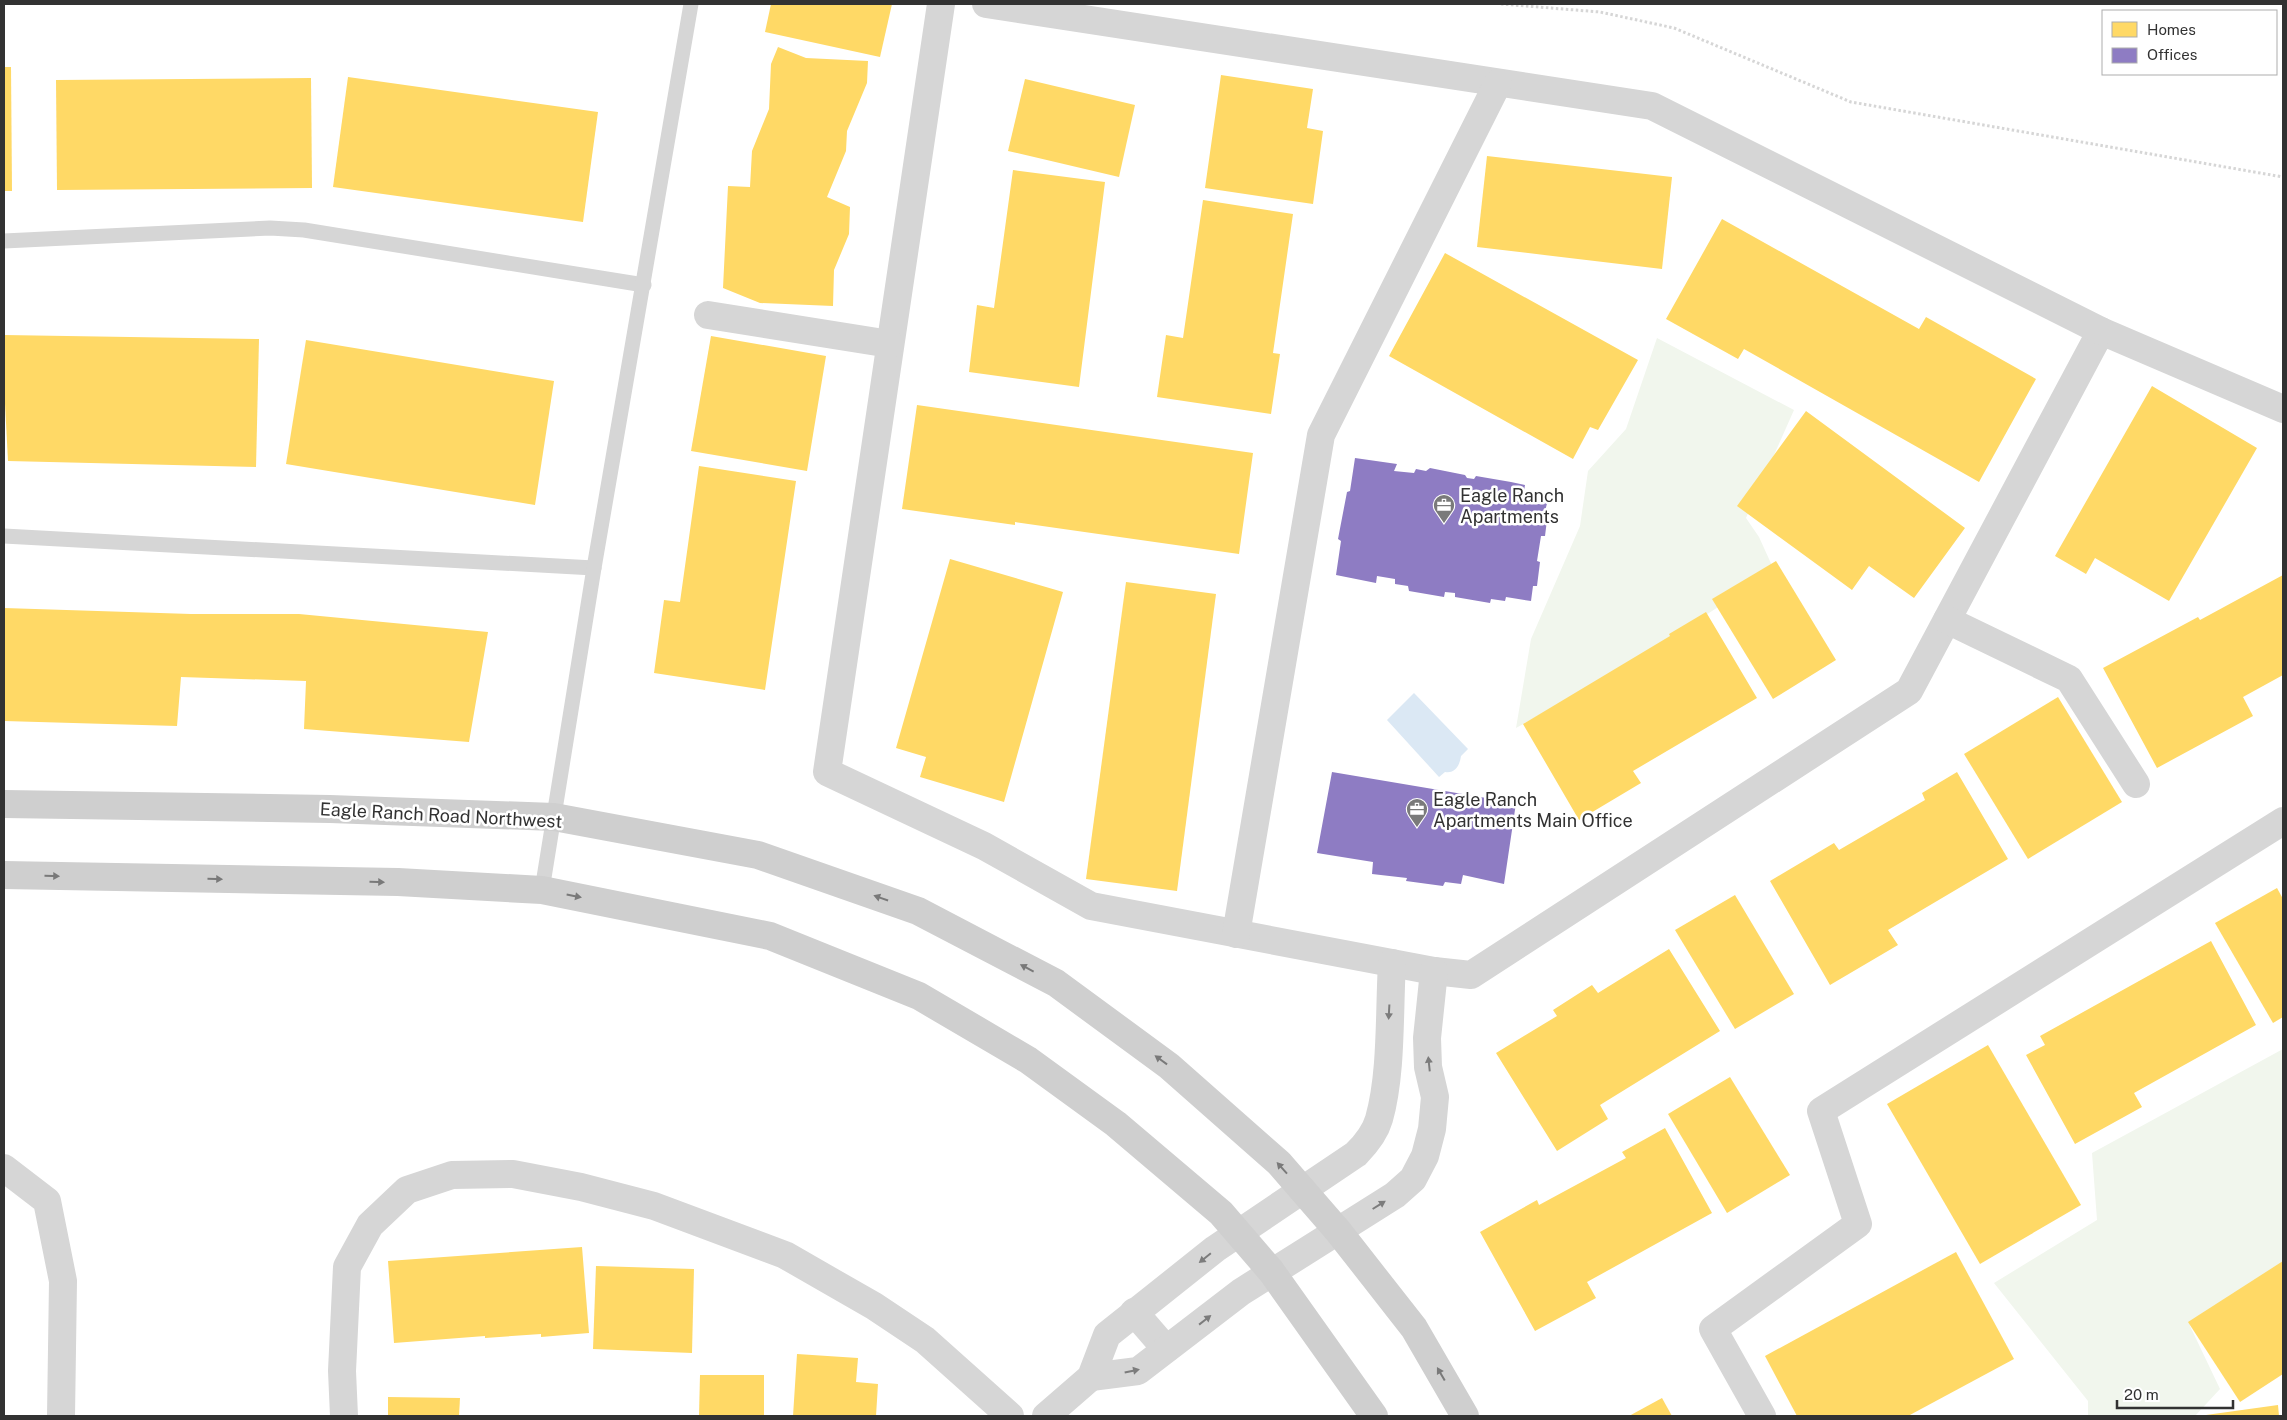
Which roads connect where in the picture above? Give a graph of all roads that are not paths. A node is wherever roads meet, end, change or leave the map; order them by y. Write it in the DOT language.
graph roads {
  1 [pos="691,4"];
  2 [pos="941,4"];
  3 [pos="986,4"];
  4 [pos="1498,83"];
  5 [pos="4,241"];
  6 [pos="644,285"];
  7 [pos="708,315"];
  8 [pos="2101,331"];
  9 [pos="890,344"];
  10 [pos="2283,409"];
  11 [pos="4,536"];
  12 [pos="594,568"];
  13 [pos="1947,620"];
  14 [pos="2136,784"];
  15 [pos="4,804"];
  16 [pos="554,817"];
  17 [pos="2283,821"];
  18 [pos="4,875"];
  19 [pos="542,890"];
  20 [pos="1236,934"];
  21 [pos="1392,963"];
  22 [pos="1434,971"];
  23 [pos="4,1168"];
  24 [pos="1303,1191"];
  25 [pos="1338,1231"];
  26 [pos="1239,1234"];
  27 [pos="1272,1272"];
  28 [pos="1134,1312"];
  29 [pos="1166,1349"];
  30 [pos="1091,1377"];
  31 [pos="61,1416"];
  32 [pos="344,1416"];
  33 [pos="1010,1416"];
  34 [pos="1046,1416"];
  35 [pos="1374,1416"];
  36 [pos="1465,1416"];
  37 [pos="1762,1416"];
  1 -- 6 [label="lane"];
  2 -- 9 [label="street"];
  3 -- 4 [label="street"];
  4 -- 8 [label="street"];
  4 -- 20 [label="street"];
  5 -- 6 [label="lane"];
  6 -- 12 [label="lane"];
  7 -- 9 [label="street"];
  8 -- 10 [label="street"];
  8 -- 13 [label="street"];
  9 -- 20 [label="street"];
  11 -- 12 [label="lane"];
  12 -- 16 [label="lane"];
  13 -- 14 [label="street"];
  13 -- 22 [label="street"];
  15 -- 16 [label="main road, Eagle Ranch Road Northwest"];
  16 -- 19 [label="lane"];
  24 -- 16 [label="main road, Eagle Ranch Road Northwest, one-way"];
  17 -- 37 [label="street"];
  18 -- 19 [label="main road, one-way"];
  19 -- 26 [label="main road, one-way"];
  20 -- 21 [label="street"];
  21 -- 22 [label="street"];
  21 -- 24 [label="street, one-way"];
  25 -- 22 [label="street, one-way"];
  23 -- 31 [label="street"];
  24 -- 25 [label="main road, Eagle Ranch Road Northwest"];
  24 -- 26 [label="street"];
  25 -- 27 [label="street"];
  36 -- 25 [label="main road, Eagle Ranch Road Northwest, one-way"];
  26 -- 27 [label="main road"];
  26 -- 28 [label="street, one-way"];
  29 -- 27 [label="street, one-way"];
  27 -- 35 [label="main road"];
  28 -- 29 [label="street"];
  28 -- 30 [label="street"];
  30 -- 29 [label="street, one-way"];
  30 -- 34 [label="street"];
  32 -- 33 [label="street"];
}
